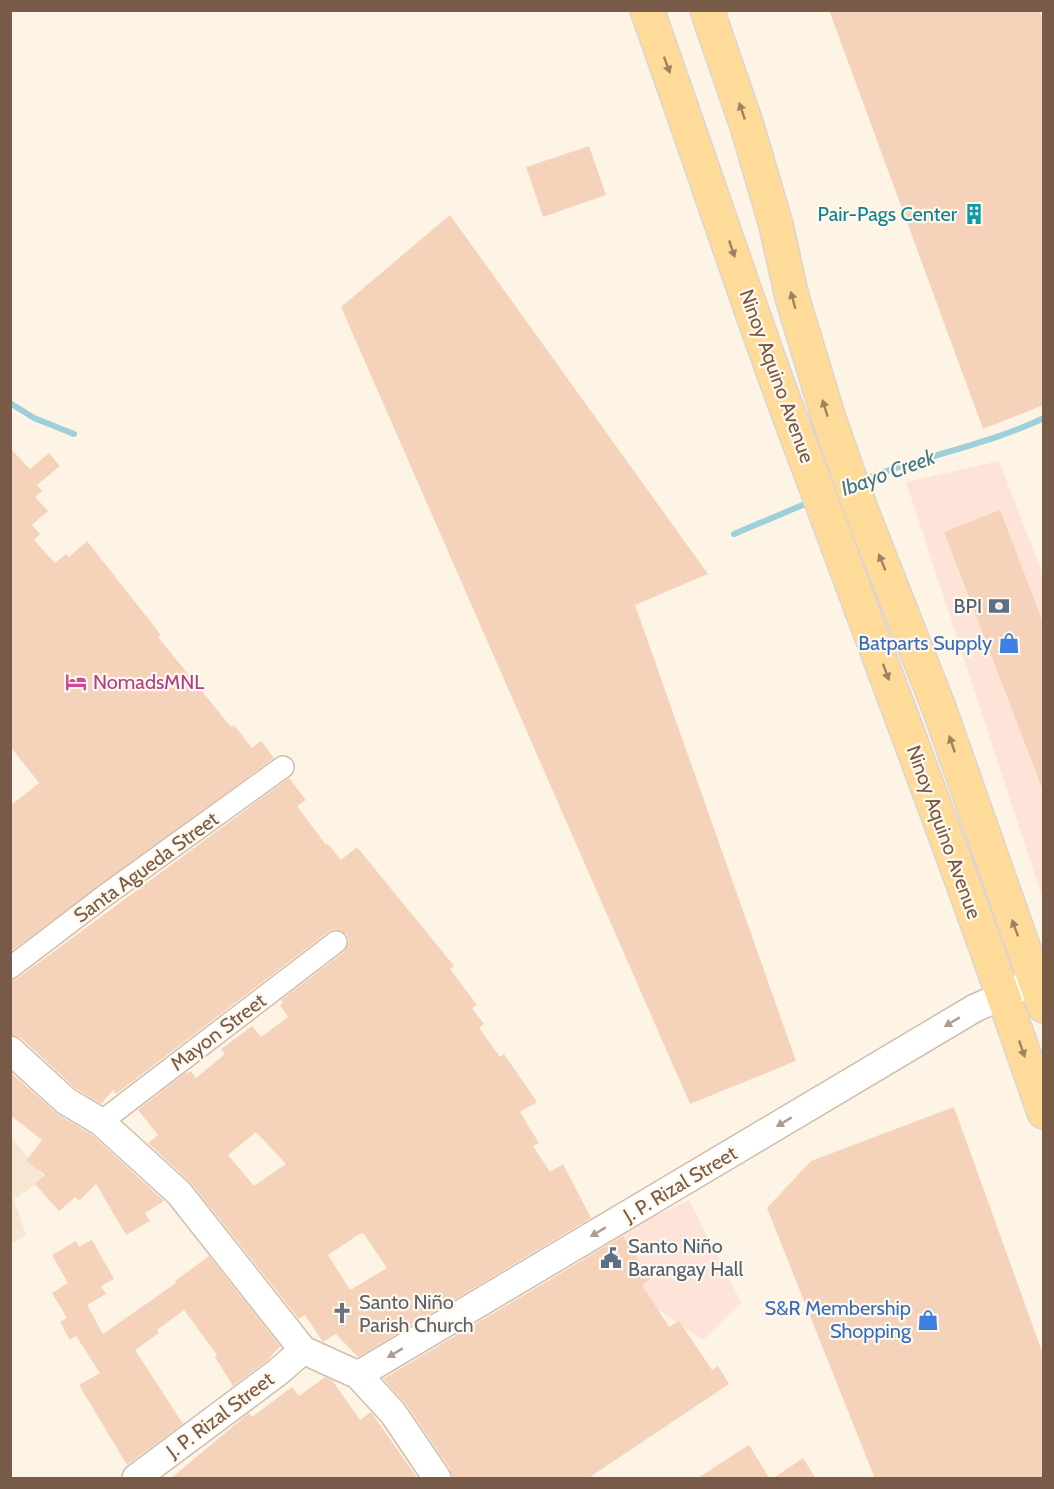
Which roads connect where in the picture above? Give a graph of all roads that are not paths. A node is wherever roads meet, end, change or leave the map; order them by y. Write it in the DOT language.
graph roads {
  1 [pos="647,10"];
  2 [pos="707,10"];
  3 [pos="283,767"];
  4 [pos="336,942"];
  5 [pos="10,968"];
  6 [pos="1003,994"];
  7 [pos="1039,995"];
  8 [pos="10,1050"];
  9 [pos="1044,1112"];
  10 [pos="100,1122"];
  11 [pos="303,1350"];
  12 [pos="358,1375"];
  13 [pos="136,1479"];
  14 [pos="437,1479"];
  1 -- 6 [label="main road, Ninoy Aquino Avenue, one-way"];
  7 -- 2 [label="main road, Ninoy Aquino Avenue, one-way"];
  3 -- 5 [label="street, Santa Agueda Street"];
  4 -- 10 [label="street, Mayon Street"];
  6 -- 7 [label="street, J. P. Rizal Street"];
  6 -- 9 [label="main road, Ninoy Aquino Avenue, one-way"];
  6 -- 12 [label="street, J. P. Rizal Street, one-way"];
  8 -- 10 [label="street"];
  10 -- 11 [label="street"];
  11 -- 12 [label="street"];
  11 -- 13 [label="street, J. P. Rizal Street"];
  12 -- 14 [label="street"];
}
